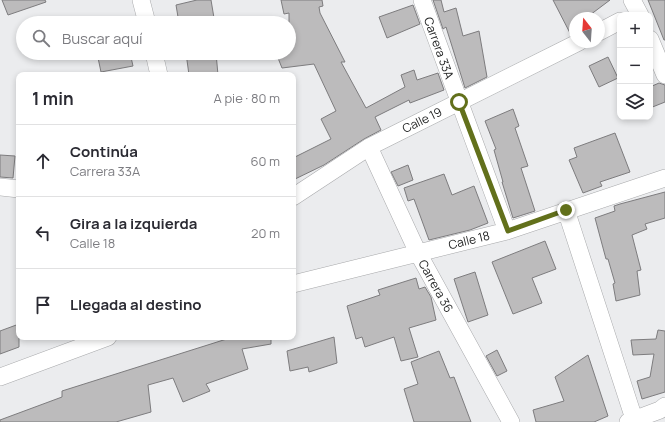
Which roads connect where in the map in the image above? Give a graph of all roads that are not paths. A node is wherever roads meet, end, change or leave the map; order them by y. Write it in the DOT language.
graph roads {
  1 [pos="141,0"];
  2 [pos="422,0"];
  3 [pos="145,16"];
  4 [pos="617,23"];
  5 [pos="605,29"];
  6 [pos="569,47"];
  7 [pos="653,47"];
  8 [pos="156,60"];
  9 [pos="158,72"];
  10 [pos="665,75"];
  11 [pos="459,102"];
  12 [pos="369,147"];
  13 [pos="665,178"];
  14 [pos="0,187"];
  15 [pos="16,189"];
  16 [pos="296,195"];
  17 [pos="566,210"];
  18 [pos="508,231"];
  19 [pos="418,253"];
  20 [pos="296,283"];
  21 [pos="100,340"];
  22 [pos="0,377"];
  23 [pos="665,406"];
  24 [pos="633,421"];
  25 [pos="511,422"];
  1 -- 3 [label="street"];
  2 -- 11 [label="street, Carrera 33A"];
  4 -- 5 [label="street"];
  6 -- 11 [label="street, Calle 19"];
  7 -- 10 [label="street"];
  8 -- 9 [label="street"];
  11 -- 12 [label="street, Calle 19"];
  11 -- 18 [label="street, Carrera 33A"];
  12 -- 16 [label="street, Calle 19"];
  12 -- 19 [label="street, Carrera 36"];
  13 -- 17 [label="street, Calle 18"];
  14 -- 15 [label="street"];
  17 -- 18 [label="street, Calle 18"];
  17 -- 24 [label="street"];
  18 -- 19 [label="street, Calle 18"];
  19 -- 20 [label="street, Calle 18"];
  19 -- 25 [label="street, Carrera 36"];
  21 -- 22 [label="street"];
  23 -- 24 [label="street"];
}
